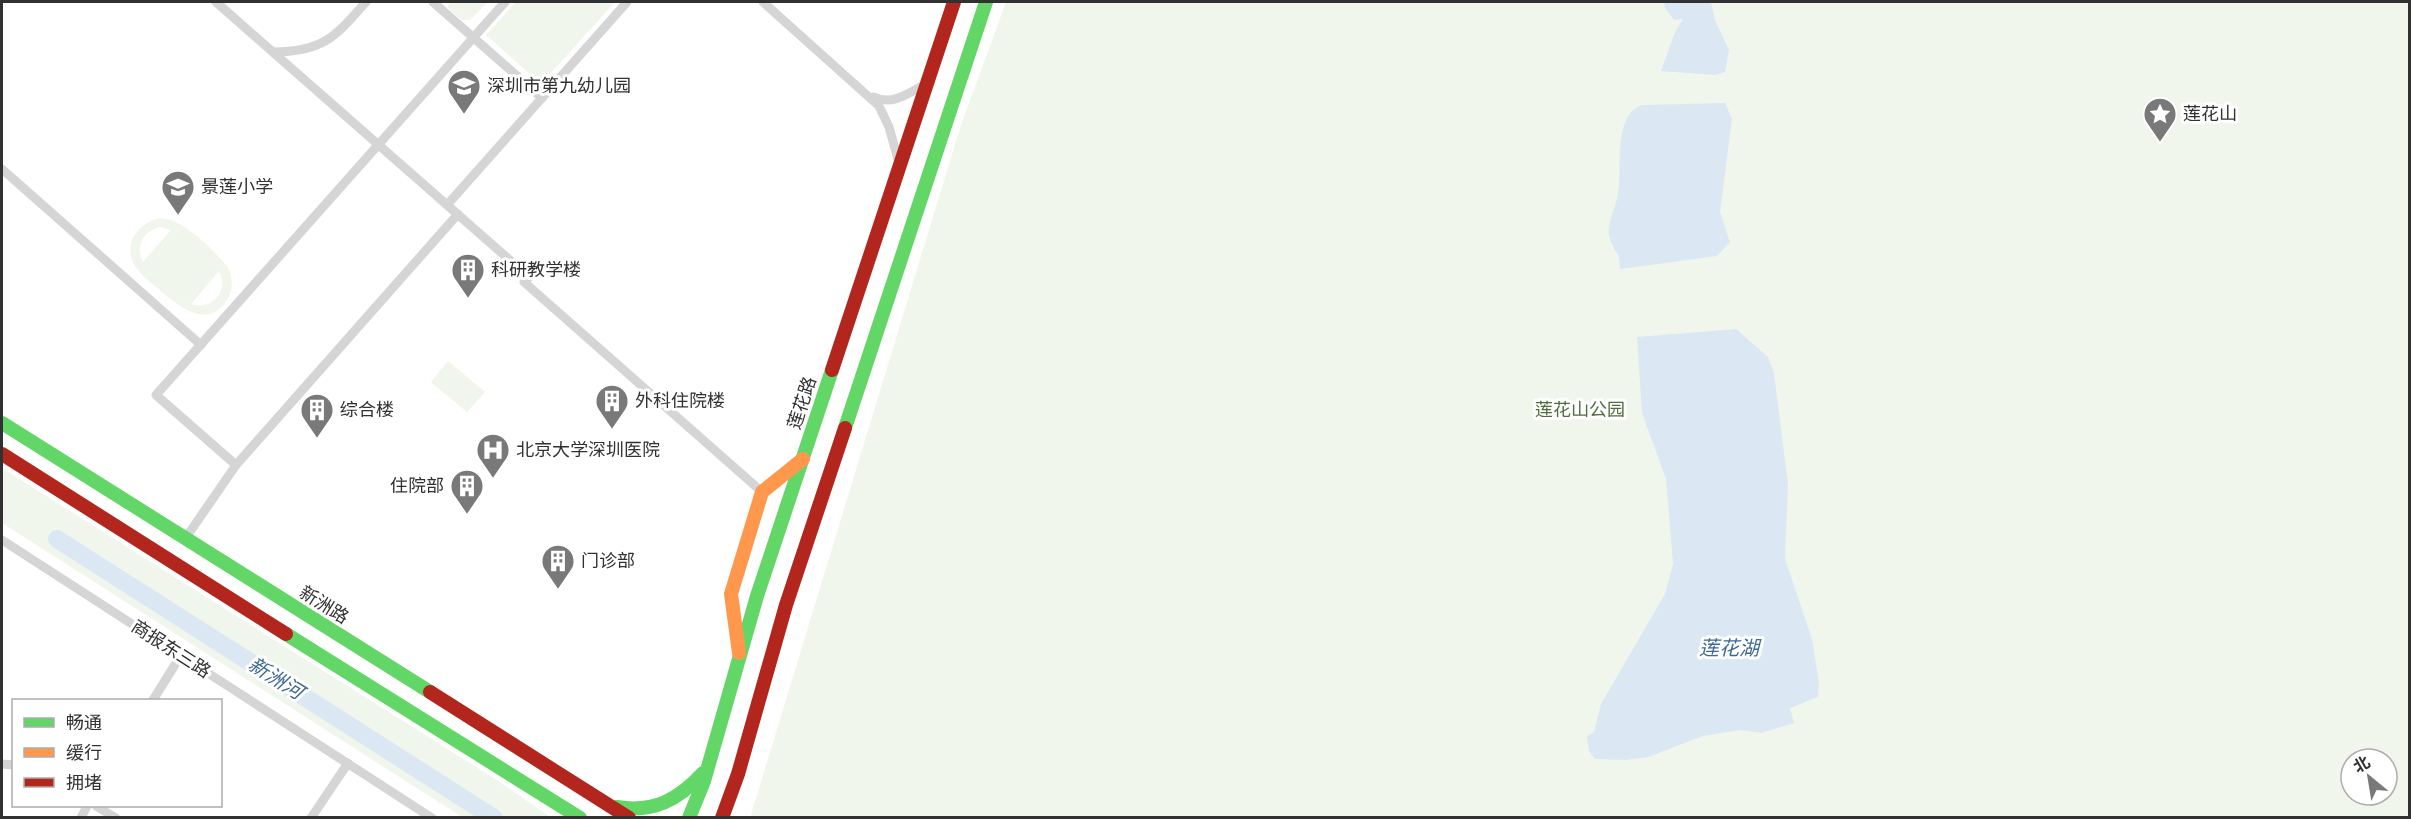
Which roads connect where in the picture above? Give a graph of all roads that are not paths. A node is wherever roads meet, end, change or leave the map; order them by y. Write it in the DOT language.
graph roads {
  1 [pos="216,2"];
  2 [pos="366,2"];
  3 [pos="433,2"];
  4 [pos="505,2"];
  5 [pos="627,2"];
  6 [pos="763,2"];
  7 [pos="954,2"];
  8 [pos="986,2"];
  9 [pos="473,37"];
  10 [pos="273,52"];
  11 [pos="926,84"];
  12 [pos="869,94"];
  13 [pos="542,98"];
  14 [pos="378,144"];
  15 [pos="900,166"];
  16 [pos="2,169"];
  17 [pos="447,205"];
  18 [pos="458,214"];
  19 [pos="201,345"];
  20 [pos="2,423"];
  21 [pos="2,454"];
  22 [pos="803,459"];
  23 [pos="236,465"];
  24 [pos="762,492"];
  25 [pos="185,539"];
  26 [pos="2,540"];
  27 [pos="181,655"];
  28 [pos="739,659"];
  29 [pos="154,699"];
  30 [pos="351,764"];
  31 [pos="708,766"];
  32 [pos="733,791"];
  33 [pos="609,805"];
  34 [pos="98,807"];
  35 [pos="116,818"];
  36 [pos="311,818"];
  37 [pos="318,818"];
  38 [pos="432,818"];
  39 [pos="580,818"];
  40 [pos="629,818"];
  41 [pos="688,818"];
  42 [pos="722,818"];
  43 [pos="727,818"];
  1 -- 10 [label="street"];
  2 -- 10 [label="street"];
  3 -- 9 [label="street"];
  4 -- 9 [label="street"];
  5 -- 13 [label="street"];
  6 -- 12 [label="street"];
  7 -- 11 [label="main road, 莲花路"];
  8 -- 32 [label="main road"];
  9 -- 13 [label="street"];
  9 -- 14 [label="street"];
  10 -- 14 [label="street"];
  11 -- 12 [label="street"];
  11 -- 15 [label="main road, 莲花路"];
  12 -- 15 [label="street"];
  13 -- 17 [label="street"];
  14 -- 17 [label="street"];
  14 -- 19 [label="street"];
  15 -- 22 [label="main road, 莲花路"];
  16 -- 19 [label="street"];
  17 -- 18 [label="street"];
  18 -- 23 [label="street"];
  18 -- 24 [label="street"];
  19 -- 23 [label="street"];
  20 -- 25 [label="main road, 新洲路"];
  21 -- 39 [label="main road"];
  22 -- 24 [label="main road"];
  22 -- 28 [label="main road, 莲花路"];
  23 -- 25 [label="street"];
  24 -- 28 [label="main road"];
  25 -- 33 [label="main road, 新洲路"];
  26 -- 27 [label="street, 商报东三路"];
  27 -- 29 [label="street"];
  27 -- 30 [label="street, 商报东三路"];
  28 -- 31 [label="main road, 莲花路"];
  30 -- 36 [label="street"];
  30 -- 37 [label="street"];
  30 -- 38 [label="street, 商报东三路"];
  31 -- 33 [label="main road"];
  31 -- 41 [label="main road, 莲花路"];
  32 -- 42 [label="main road"];
  32 -- 43 [label="main road"];
  33 -- 40 [label="main road, 新洲路"];
  34 -- 35 [label="street"];
}
